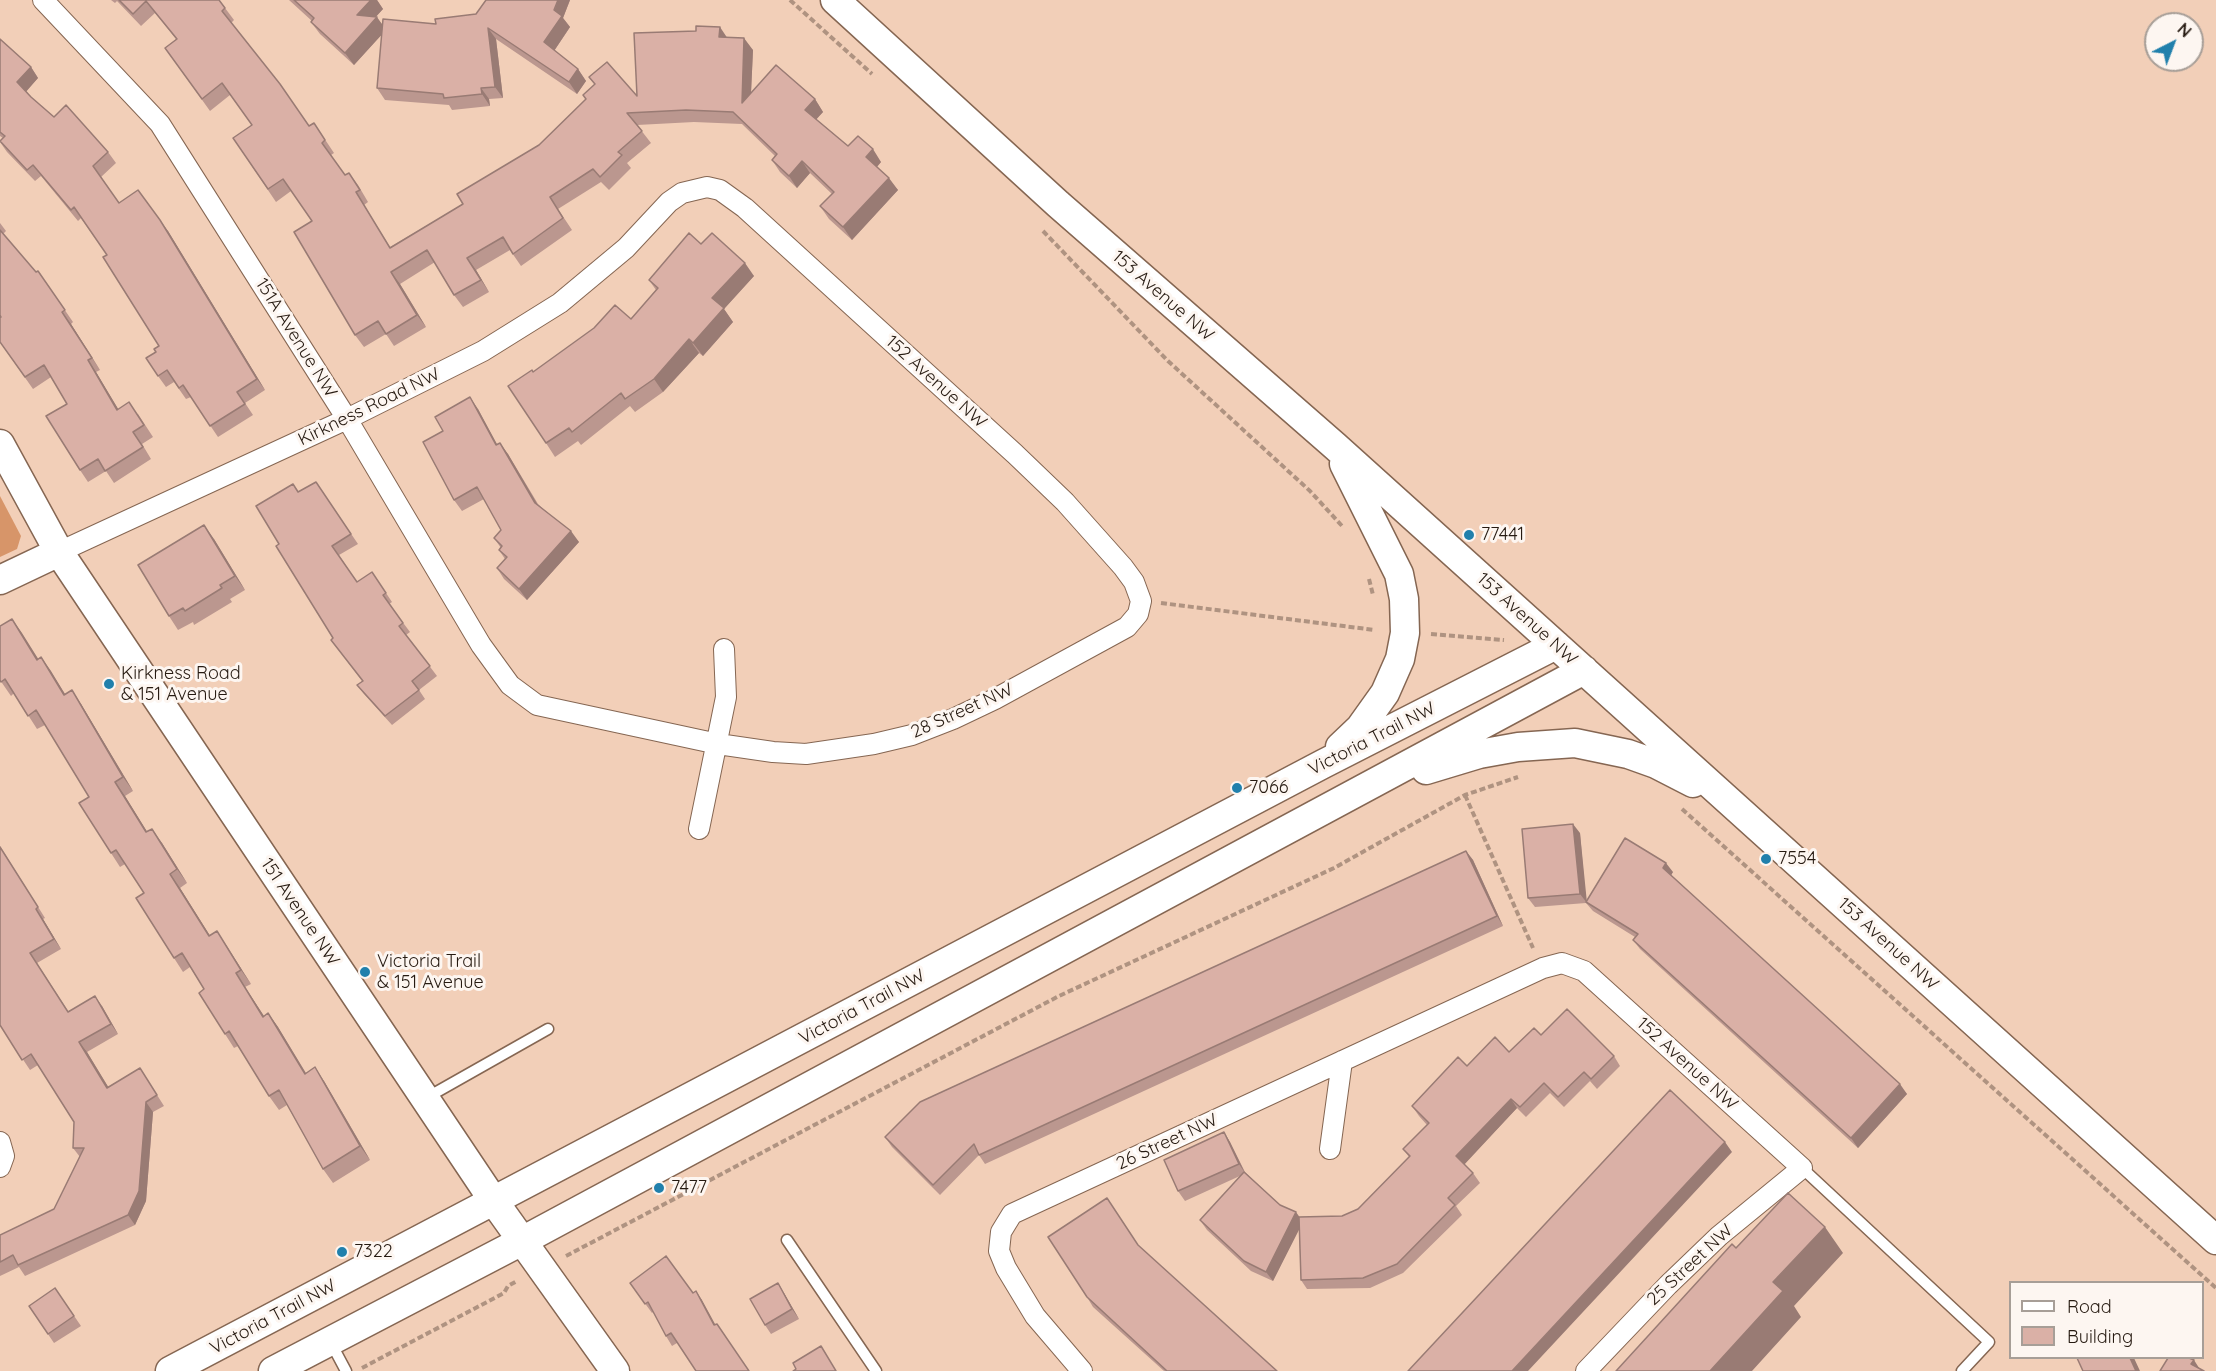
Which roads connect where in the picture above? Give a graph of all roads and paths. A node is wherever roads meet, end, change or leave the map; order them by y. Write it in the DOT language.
graph roads {
  1 [pos="43,0"];
  2 [pos="790,0"];
  3 [pos="835,0"];
  4 [pos="877,79"];
  5 [pos="707,187"];
  6 [pos="1035,223"];
  7 [pos="347,419"];
  8 [pos="0,444"];
  9 [pos="1335,446"];
  10 [pos="1346,532"];
  11 [pos="59,552"];
  12 [pos="1367,574"];
  13 [pos="0,580"];
  14 [pos="1142,601"];
  15 [pos="1375,602"];
  16 [pos="1375,623"];
  17 [pos="1375,630"];
  18 [pos="1382,630"];
  19 [pos="1426,634"];
  20 [pos="1506,640"];
  21 [pos="1556,645"];
  22 [pos="724,649"];
  23 [pos="1584,670"];
  24 [pos="522,696"];
  25 [pos="718,744"];
  26 [pos="1323,764"];
  27 [pos="1524,776"];
  28 [pos="1465,795"];
  29 [pos="1341,801"];
  30 [pos="1734,806"];
  31 [pos="1680,807"];
  32 [pos="699,829"];
  33 [pos="1570,964"];
  34 [pos="1543,968"];
  35 [pos="548,1029"];
  36 [pos="1342,1061"];
  37 [pos="425,1098"];
  38 [pos="1330,1149"];
  39 [pos="1802,1168"];
  40 [pos="493,1200"];
  41 [pos="787,1240"];
  42 [pos="2216,1240"];
  43 [pos="522,1241"];
  44 [pos="540,1268"];
  45 [pos="2216,1288"];
  46 [pos="330,1341"];
  47 [pos="170,1371"];
  48 [pos="273,1371"];
  49 [pos="346,1371"];
  50 [pos="357,1371"];
  51 [pos="615,1371"];
  52 [pos="876,1371"];
  53 [pos="1082,1371"];
  54 [pos="1586,1371"];
  55 [pos="1962,1371"];
  1 -- 7 [label="street, 151A Avenue NW"];
  2 -- 4 [label="path"];
  3 -- 9 [label="main road, 153 Avenue NW"];
  5 -- 7 [label="street, Kirkness Road NW"];
  5 -- 14 [label="street, 152 Avenue NW"];
  6 -- 10 [label="path"];
  7 -- 11 [label="street, Kirkness Road NW"];
  7 -- 24 [label="street, 151A Avenue NW"];
  8 -- 11 [label="main road, 151 Avenue NW"];
  9 -- 21 [label="main road, 153 Avenue NW"];
  9 -- 26 [label="main road"];
  11 -- 13 [label="main road, Kirkness Road NW"];
  11 -- 37 [label="main road, 151 Avenue NW"];
  12 -- 15 [label="path"];
  14 -- 17 [label="path"];
  14 -- 25 [label="street, 28 Street NW"];
  16 -- 17 [label="path"];
  17 -- 18 [label="path"];
  19 -- 20 [label="path"];
  21 -- 23 [label="main road, 153 Avenue NW"];
  21 -- 26 [label="main road, Victoria Trail NW"];
  22 -- 25 [label="street"];
  23 -- 29 [label="main road"];
  23 -- 30 [label="main road, 153 Avenue NW"];
  24 -- 25 [label="street, 28 Street NW"];
  25 -- 32 [label="street"];
  26 -- 40 [label="main road, Victoria Trail NW"];
  27 -- 28 [label="path"];
  28 -- 34 [label="path"];
  28 -- 44 [label="path"];
  29 -- 30 [label="main road"];
  29 -- 43 [label="main road"];
  30 -- 42 [label="main road, 153 Avenue NW"];
  31 -- 45 [label="path"];
  33 -- 34 [label="street, 26 Street NW"];
  33 -- 39 [label="street, 152 Avenue NW"];
  34 -- 36 [label="street, 26 Street NW"];
  35 -- 37 [label="lane"];
  36 -- 38 [label="street"];
  36 -- 53 [label="street, 26 Street NW"];
  37 -- 40 [label="main road, 151 Avenue NW"];
  39 -- 54 [label="street, 25 Street NW"];
  39 -- 55 [label="lane"];
  40 -- 43 [label="main road, 151 Avenue NW"];
  40 -- 47 [label="main road, Victoria Trail NW"];
  41 -- 52 [label="lane"];
  43 -- 44 [label="main road, 151 Avenue NW"];
  43 -- 46 [label="main road"];
  44 -- 50 [label="path"];
  44 -- 51 [label="main road, 151 Avenue NW"];
  46 -- 48 [label="main road"];
  46 -- 49 [label="lane"];
}
